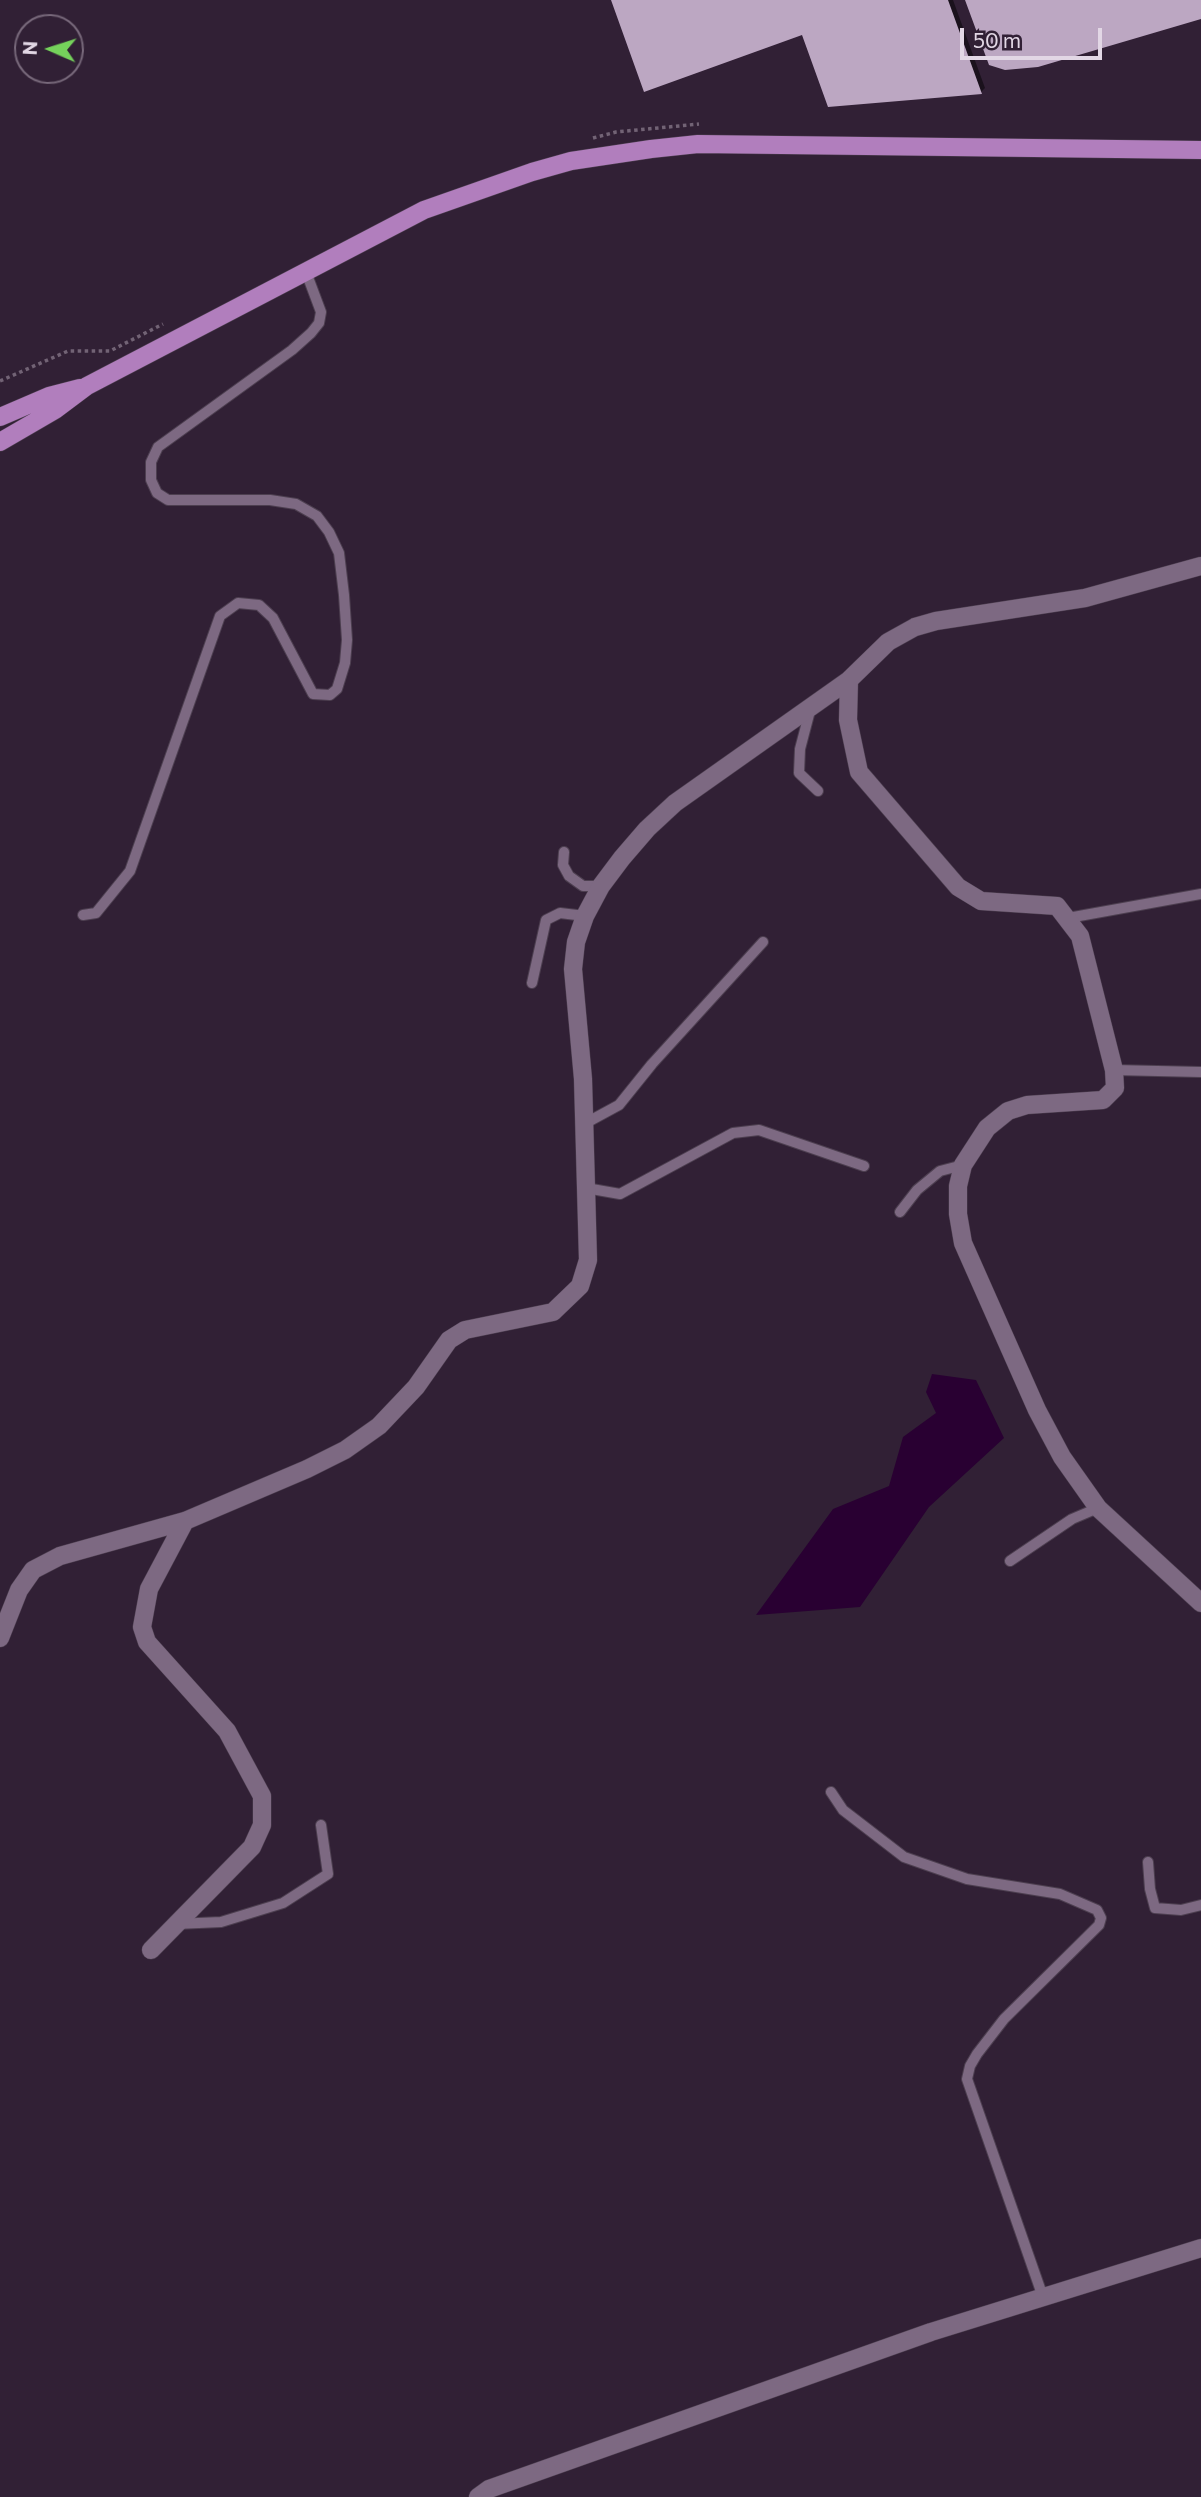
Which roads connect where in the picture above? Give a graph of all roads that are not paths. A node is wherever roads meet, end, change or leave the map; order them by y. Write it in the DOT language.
graph roads {
  1 [pos="1201,150"];
  2 [pos="306,272"];
  3 [pos="87,386"];
  4 [pos="0,417"];
  5 [pos="0,442"];
  6 [pos="1201,566"];
  7 [pos="849,680"];
  8 [pos="811,707"];
  9 [pos="818,791"];
  10 [pos="564,852"];
  11 [pos="601,886"];
  12 [pos="1201,894"];
  13 [pos="83,915"];
  14 [pos="585,916"];
  15 [pos="1068,918"];
  16 [pos="763,942"];
  17 [pos="532,984"];
  18 [pos="1114,1070"];
  19 [pos="1201,1072"];
  20 [pos="584,1124"];
  21 [pos="963,1165"];
  22 [pos="864,1166"];
  23 [pos="586,1188"];
  24 [pos="900,1212"];
  25 [pos="1098,1508"];
  26 [pos="184,1521"];
  27 [pos="1010,1561"];
  28 [pos="1201,1602"];
  29 [pos="0,1638"];
  30 [pos="831,1792"];
  31 [pos="321,1825"];
  32 [pos="1148,1862"];
  33 [pos="1201,1905"];
  34 [pos="176,1924"];
  35 [pos="151,1950"];
  36 [pos="1201,2248"];
  37 [pos="1043,2297"];
  38 [pos="478,2497"];
  1 -- 2 [label="main road"];
  2 -- 3 [label="main road"];
  2 -- 13 [label="lane"];
  3 -- 4 [label="main road"];
  3 -- 5 [label="main road"];
  6 -- 7 [label="street"];
  7 -- 8 [label="street"];
  7 -- 15 [label="street"];
  8 -- 9 [label="lane"];
  8 -- 11 [label="street"];
  10 -- 11 [label="lane"];
  11 -- 14 [label="street"];
  12 -- 15 [label="lane"];
  14 -- 17 [label="lane"];
  14 -- 20 [label="street"];
  15 -- 18 [label="street"];
  16 -- 20 [label="lane"];
  18 -- 19 [label="lane"];
  18 -- 21 [label="street"];
  20 -- 23 [label="street"];
  21 -- 24 [label="lane"];
  21 -- 25 [label="street"];
  22 -- 23 [label="lane"];
  23 -- 26 [label="street"];
  25 -- 27 [label="lane"];
  25 -- 28 [label="street"];
  26 -- 29 [label="street"];
  26 -- 34 [label="street"];
  30 -- 37 [label="lane"];
  31 -- 34 [label="lane"];
  32 -- 33 [label="lane"];
  34 -- 35 [label="street"];
  36 -- 37 [label="street"];
  37 -- 38 [label="street"];
}
